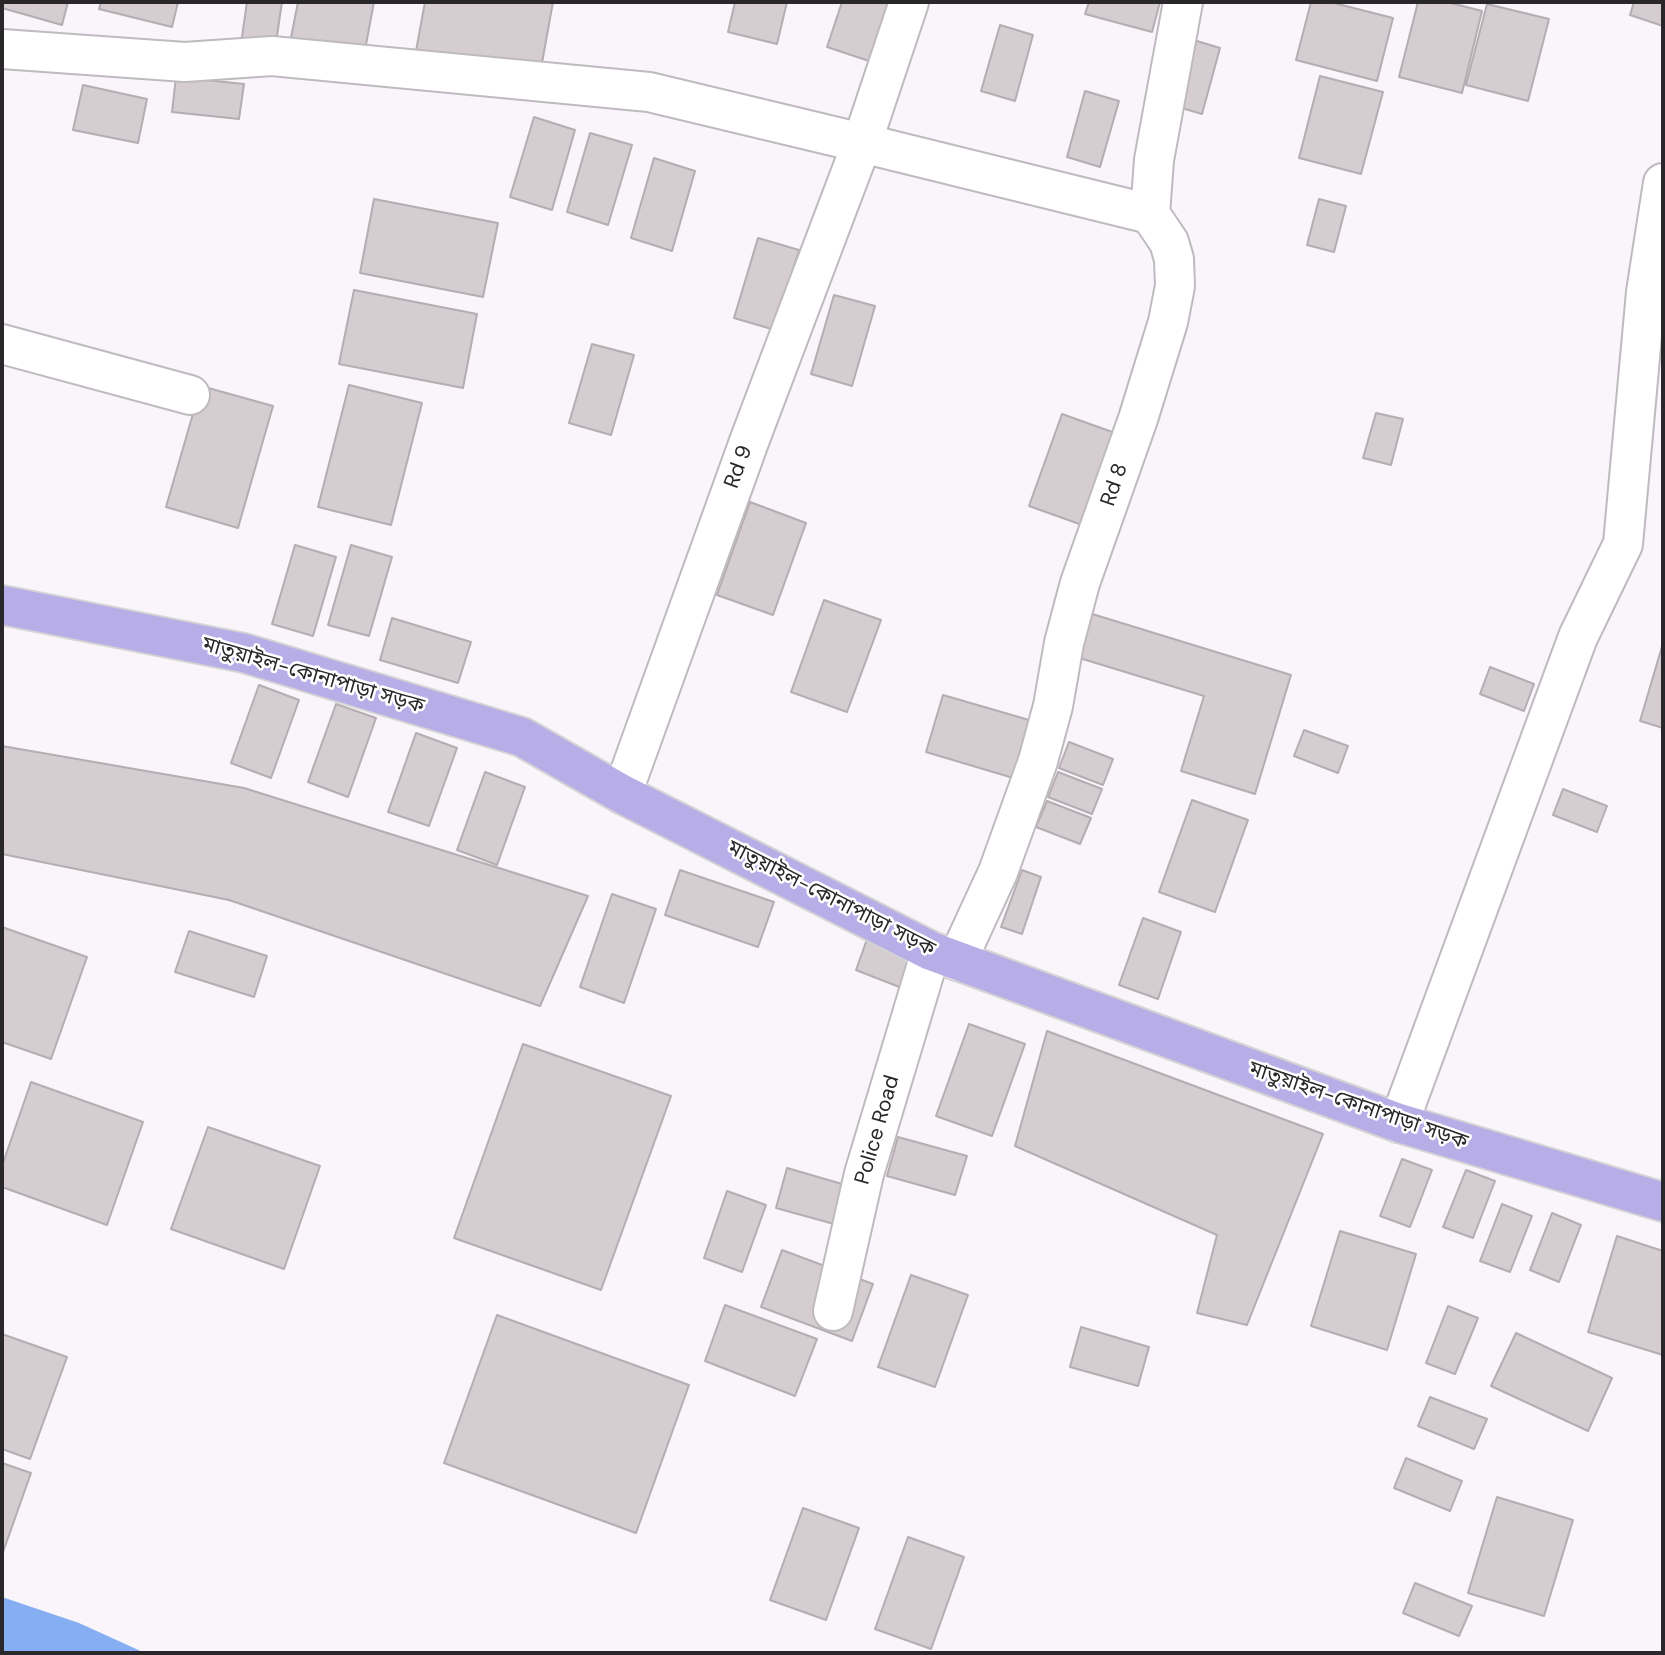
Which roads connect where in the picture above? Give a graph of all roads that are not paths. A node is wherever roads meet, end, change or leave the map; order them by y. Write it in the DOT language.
graph roads {
  1 [pos="909,2"];
  2 [pos="1183,2"];
  3 [pos="2,48"];
  4 [pos="862,143"];
  5 [pos="1663,183"];
  6 [pos="1150,214"];
  7 [pos="2,344"];
  8 [pos="190,395"];
  9 [pos="2,605"];
  10 [pos="622,794"];
  11 [pos="944,956"];
  12 [pos="1399,1123"];
  13 [pos="1663,1202"];
  14 [pos="833,1311"];
  1 -- 4 [label="street, Rd 9"];
  2 -- 6 [label="street"];
  3 -- 4 [label="street"];
  4 -- 6 [label="street"];
  4 -- 10 [label="street, Rd 9"];
  5 -- 12 [label="street"];
  6 -- 11 [label="street, Rd 8"];
  7 -- 8 [label="street"];
  9 -- 10 [label="main road, মাতুয়াইল-কোনাপাড়া সড়ক"];
  10 -- 11 [label="main road, মাতুয়াইল-কোনাপাড়া সড়ক"];
  11 -- 12 [label="main road, মাতুয়াইল-কোনাপাড়া সড়ক"];
  11 -- 14 [label="street, Police Road"];
  12 -- 13 [label="main road, মাতুয়াইল-কোনাপাড়া সড়ক"];
}
